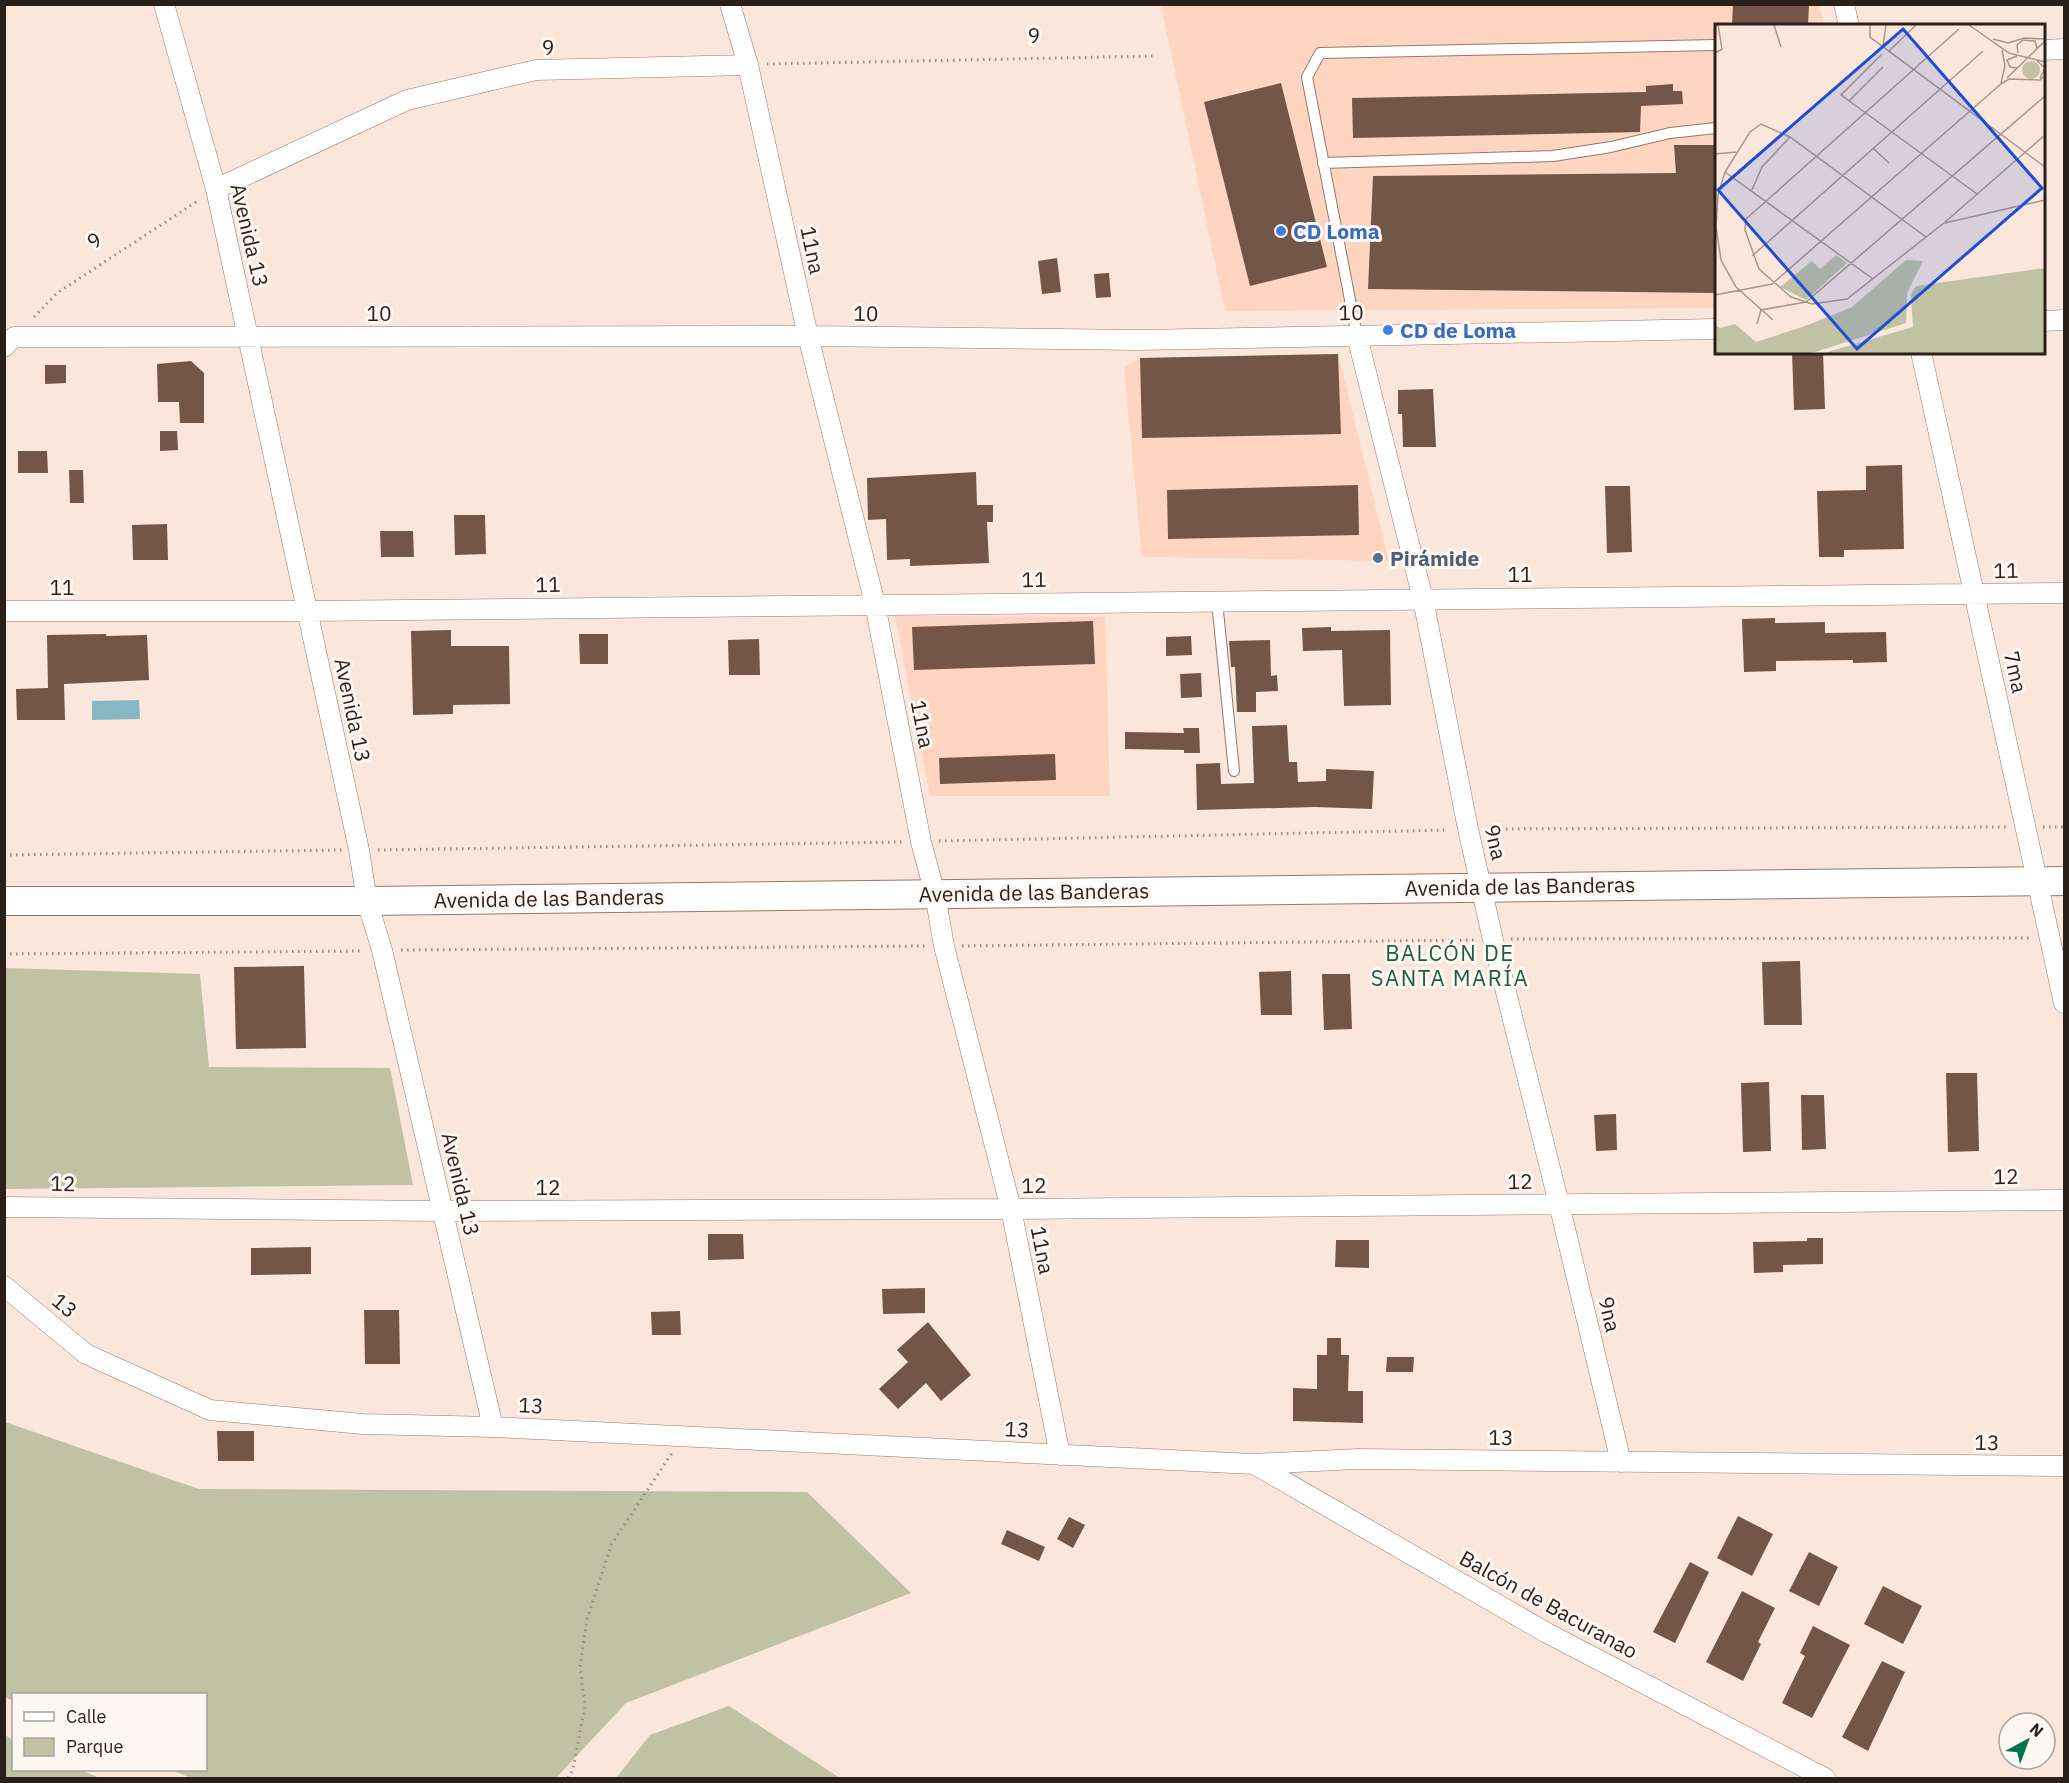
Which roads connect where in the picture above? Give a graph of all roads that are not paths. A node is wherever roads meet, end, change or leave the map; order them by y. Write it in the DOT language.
graph roads {
  1 [pos="164,4"];
  2 [pos="730,4"];
  3 [pos="1844,4"];
  4 [pos="1849,24"];
  5 [pos="1715,45"];
  6 [pos="2064,49"];
  7 [pos="2045,50"];
  8 [pos="748,65"];
  9 [pos="1715,128"];
  10 [pos="1323,162"];
  11 [pos="216,189"];
  12 [pos="2064,320"];
  13 [pos="2045,321"];
  14 [pos="1715,328"];
  15 [pos="808,336"];
  16 [pos="1357,336"];
  17 [pos="248,337"];
  18 [pos="9,342"];
  19 [pos="1921,354"];
  20 [pos="2064,592"];
  21 [pos="1974,594"];
  22 [pos="1423,599"];
  23 [pos="1217,601"];
  24 [pos="875,604"];
  25 [pos="307,610"];
  26 [pos="4,611"];
  27 [pos="1234,771"];
  28 [pos="2051,881"];
  29 [pos="1482,887"];
  30 [pos="935,894"];
  31 [pos="4,900"];
  32 [pos="367,901"];
  33 [pos="2064,1003"];
  34 [pos="2064,1200"];
  35 [pos="1559,1204"];
  36 [pos="4,1207"];
  37 [pos="1011,1209"];
  38 [pos="442,1211"];
  39 [pos="4,1286"];
  40 [pos="493,1427"];
  41 [pos="1060,1455"];
  42 [pos="1621,1462"];
  43 [pos="1254,1464"];
  44 [pos="2064,1466"];
  45 [pos="1825,1779"];
  1 -- 11 [label="street, Avenida 13"];
  2 -- 8 [label="street, 11na"];
  3 -- 4 [label="street"];
  5 -- 10 [label="lane"];
  6 -- 7 [label="street"];
  8 -- 11 [label="street, 9"];
  8 -- 15 [label="street, 11na"];
  9 -- 10 [label="lane"];
  10 -- 16 [label="lane"];
  11 -- 17 [label="street, Avenida 13"];
  12 -- 13 [label="street"];
  14 -- 16 [label="street, 10"];
  15 -- 16 [label="street, 10"];
  15 -- 17 [label="street, 10"];
  15 -- 24 [label="street, 11na"];
  16 -- 22 [label="street, 9na"];
  17 -- 18 [label="street, 10"];
  17 -- 25 [label="street, Avenida 13"];
  19 -- 21 [label="street, 7ma"];
  20 -- 21 [label="street, 11"];
  21 -- 22 [label="street, 11"];
  21 -- 28 [label="street, 7ma"];
  22 -- 23 [label="street, 11"];
  22 -- 29 [label="street, 9na"];
  23 -- 24 [label="street, 11"];
  23 -- 27 [label="lane"];
  24 -- 25 [label="street, 11"];
  24 -- 30 [label="street, 11na"];
  25 -- 26 [label="street, 11"];
  25 -- 32 [label="street, Avenida 13"];
  28 -- 29 [label="street, Avenida de las Banderas"];
  28 -- 33 [label="street, 7ma"];
  29 -- 30 [label="street, Avenida de las Banderas"];
  29 -- 35 [label="street, 9na"];
  30 -- 32 [label="street, Avenida de las Banderas"];
  30 -- 37 [label="street, 11na"];
  31 -- 32 [label="street, Avenida de las Banderas"];
  32 -- 38 [label="street, Avenida 13"];
  34 -- 35 [label="street, 12"];
  35 -- 37 [label="street, 12"];
  35 -- 42 [label="street, 9na"];
  36 -- 38 [label="street, 12"];
  37 -- 38 [label="street, 12"];
  37 -- 41 [label="street, 11na"];
  38 -- 40 [label="street, Avenida 13"];
  39 -- 40 [label="street, 13"];
  40 -- 41 [label="street, 13"];
  41 -- 43 [label="street, 13"];
  42 -- 43 [label="street, 13"];
  42 -- 44 [label="street, 13"];
  43 -- 45 [label="street, Balcón de Bacuranao"];
}
